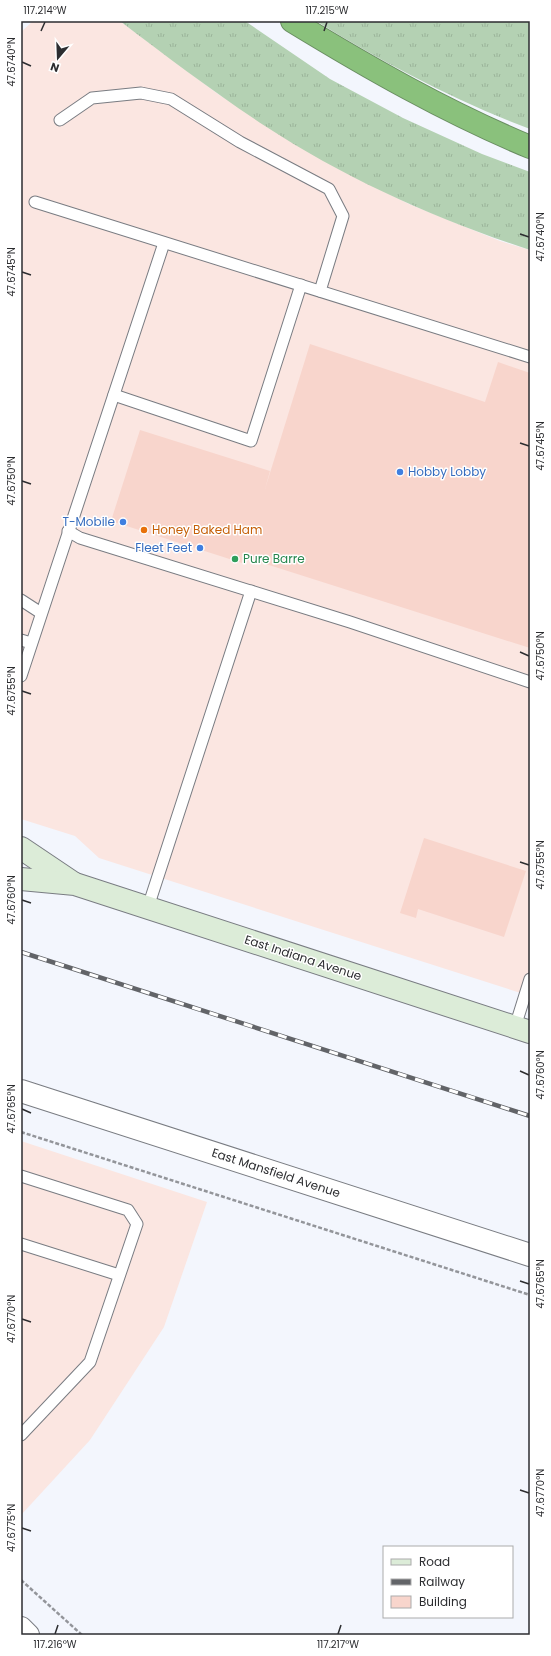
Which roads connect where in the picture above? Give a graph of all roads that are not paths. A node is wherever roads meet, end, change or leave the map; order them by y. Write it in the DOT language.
graph roads {
  1 [pos="292,21"];
  2 [pos="60,120"];
  3 [pos="530,147"];
  4 [pos="35,202"];
  5 [pos="164,243"];
  6 [pos="301,285"];
  7 [pos="320,291"];
  8 [pos="530,357"];
  9 [pos="114,395"];
  10 [pos="68,531"];
  11 [pos="251,591"];
  12 [pos="21,600"];
  13 [pos="41,612"];
  14 [pos="26,642"];
  15 [pos="21,676"];
  16 [pos="530,682"];
  17 [pos="21,848"];
  18 [pos="21,879"];
  19 [pos="75,884"];
  20 [pos="148,907"];
  21 [pos="530,979"];
  22 [pos="522,1029"];
  23 [pos="21,1090"];
  24 [pos="21,1176"];
  25 [pos="21,1244"];
  26 [pos="530,1255"];
  27 [pos="119,1275"];
  28 [pos="21,1435"];
  29 [pos="21,1628"];
  30 [pos="28,1635"];
  1 -- 3 [label="highway"];
  2 -- 7 [label="lane"];
  4 -- 5 [label="lane"];
  5 -- 6 [label="lane"];
  5 -- 9 [label="lane"];
  6 -- 7 [label="lane"];
  6 -- 9 [label="lane"];
  7 -- 8 [label="lane"];
  9 -- 10 [label="lane"];
  10 -- 11 [label="lane"];
  10 -- 13 [label="lane"];
  11 -- 16 [label="lane"];
  11 -- 20 [label="lane"];
  12 -- 13 [label="lane"];
  13 -- 14 [label="lane"];
  14 -- 15 [label="lane"];
  17 -- 19 [label="main road, East Indiana Avenue"];
  18 -- 19 [label="main road, East Indiana Avenue"];
  19 -- 20 [label="main road, East Indiana Avenue"];
  20 -- 22 [label="main road, East Indiana Avenue"];
  21 -- 22 [label="lane"];
  23 -- 26 [label="street, East Mansfield Avenue"];
  24 -- 27 [label="lane"];
  25 -- 27 [label="lane"];
  27 -- 28 [label="lane"];
  29 -- 30 [label="street"];
}
